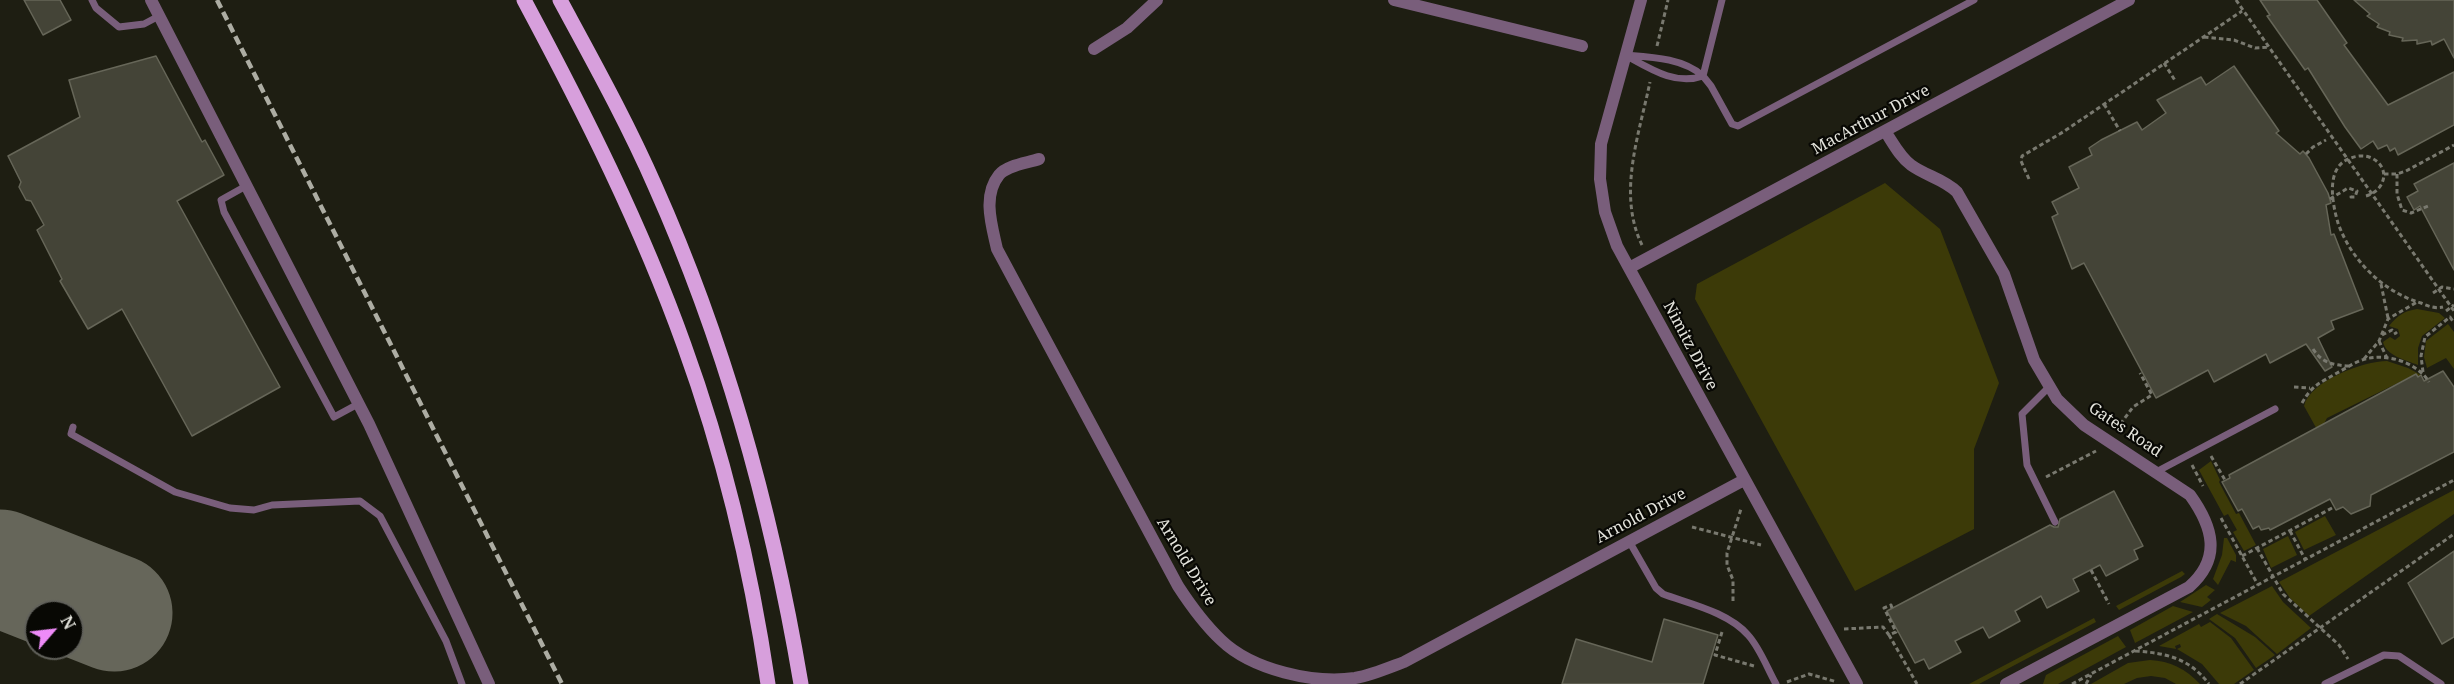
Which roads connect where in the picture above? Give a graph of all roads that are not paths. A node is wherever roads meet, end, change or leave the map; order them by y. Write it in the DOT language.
graph roads {
  1 [pos="92,0"];
  2 [pos="151,0"];
  3 [pos="524,0"];
  4 [pos="560,0"];
  5 [pos="1157,0"];
  6 [pos="1394,0"];
  7 [pos="1641,0"];
  8 [pos="1722,0"];
  9 [pos="1974,0"];
  10 [pos="2129,0"];
  11 [pos="159,16"];
  12 [pos="1582,45"];
  13 [pos="1094,49"];
  14 [pos="1625,54"];
  15 [pos="1702,76"];
  16 [pos="1885,131"];
  17 [pos="1039,159"];
  18 [pos="246,186"];
  19 [pos="1629,268"];
  20 [pos="2049,387"];
  21 [pos="358,404"];
  22 [pos="2275,409"];
  23 [pos="73,427"];
  24 [pos="2156,472"];
  25 [pos="1744,480"];
  26 [pos="2055,522"];
  27 [pos="1629,541"];
  28 [pos="1317,682"];
  29 [pos="462,684"];
  30 [pos="489,684"];
  31 [pos="768,684"];
  32 [pos="801,684"];
  33 [pos="1776,684"];
  34 [pos="1857,684"];
  35 [pos="2006,684"];
  36 [pos="2325,684"];
  37 [pos="2441,684"];
  1 -- 11 [label="lane"];
  2 -- 11 [label="street"];
  3 -- 31 [label="main road"];
  4 -- 32 [label="main road"];
  5 -- 13 [label="street"];
  6 -- 12 [label="street"];
  7 -- 14 [label="street, Nimitz Drive"];
  8 -- 15 [label="lane"];
  9 -- 15 [label="lane"];
  10 -- 16 [label="street, MacArthur Drive"];
  11 -- 18 [label="street"];
  14 -- 15 [label="lane"];
  14 -- 15 [label="lane"];
  14 -- 19 [label="street, Nimitz Drive"];
  16 -- 19 [label="street, MacArthur Drive"];
  16 -- 20 [label="street, Gates Road"];
  17 -- 28 [label="street, Arnold Drive"];
  18 -- 21 [label="street"];
  18 -- 21 [label="lane"];
  19 -- 25 [label="street, Nimitz Drive"];
  20 -- 24 [label="street, Gates Road"];
  20 -- 26 [label="lane"];
  21 -- 30 [label="street"];
  22 -- 24 [label="lane"];
  23 -- 29 [label="lane"];
  24 -- 35 [label="street, Gates Road"];
  25 -- 27 [label="street, Arnold Drive"];
  25 -- 34 [label="street, Nimitz Drive"];
  27 -- 28 [label="street, Arnold Drive"];
  27 -- 33 [label="lane"];
  36 -- 37 [label="lane"];
}
